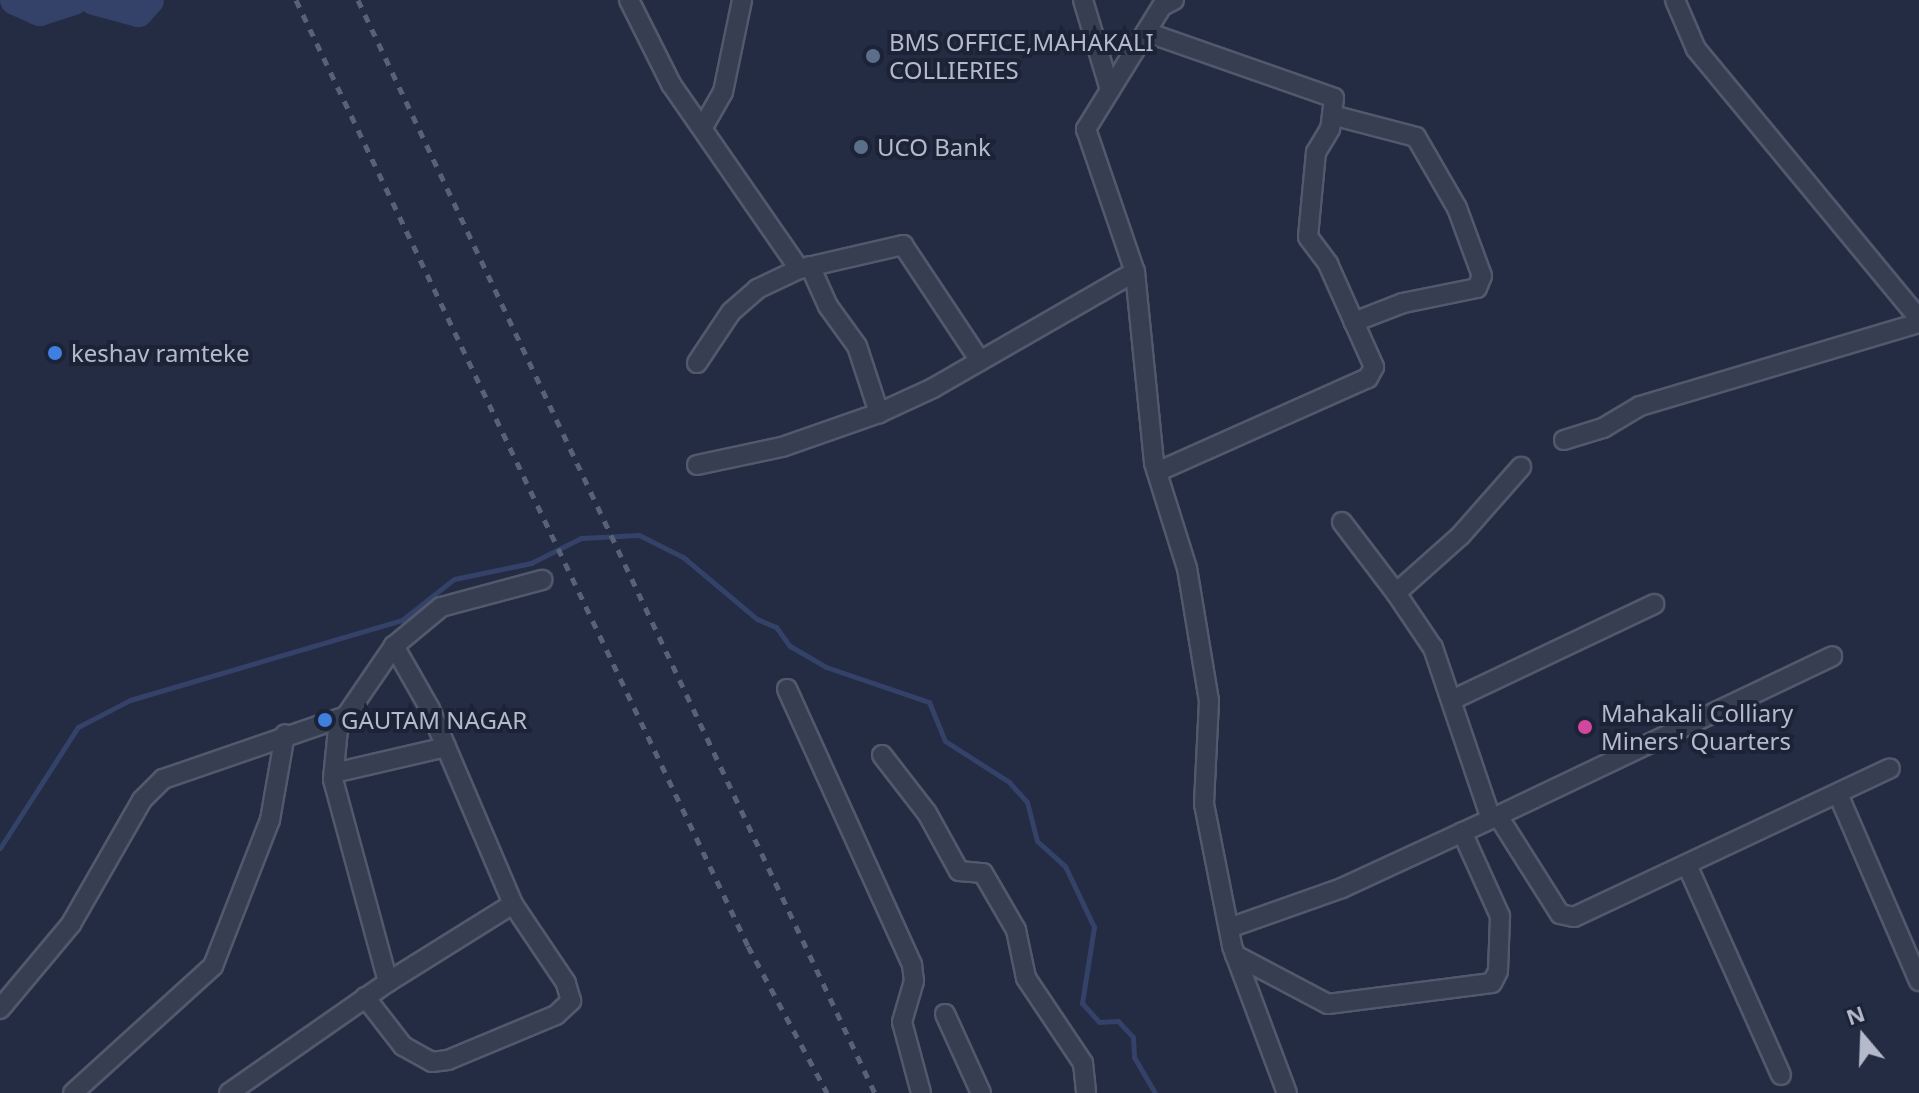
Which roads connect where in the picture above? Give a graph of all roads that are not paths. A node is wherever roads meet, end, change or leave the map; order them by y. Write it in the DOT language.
graph roads {
  1 [pos="629,0"];
  2 [pos="742,0"];
  3 [pos="1083,0"];
  4 [pos="1174,0"];
  5 [pos="1675,0"];
  6 [pos="1146,32"];
  7 [pos="1110,90"];
  8 [pos="1332,115"];
  9 [pos="703,127"];
  10 [pos="805,267"];
  11 [pos="1135,272"];
  12 [pos="1919,321"];
  13 [pos="1354,322"];
  14 [pos="980,361"];
  15 [pos="697,363"];
  16 [pos="879,413"];
  17 [pos="1564,440"];
  18 [pos="697,465"];
  19 [pos="1521,467"];
  20 [pos="1157,472"];
  21 [pos="1342,522"];
  22 [pos="542,580"];
  23 [pos="1396,593"];
  24 [pos="1654,604"];
  25 [pos="394,646"];
  26 [pos="1832,656"];
  27 [pos="787,689"];
  28 [pos="1452,700"];
  29 [pos="339,719"];
  30 [pos="285,734"];
  31 [pos="446,747"];
  32 [pos="882,755"];
  33 [pos="1890,768"];
  34 [pos="334,773"];
  35 [pos="1838,794"];
  36 [pos="1494,817"];
  37 [pos="1462,832"];
  38 [pos="1687,865"];
  39 [pos="513,904"];
  40 [pos="1229,928"];
  41 [pos="1235,955"];
  42 [pos="1919,981"];
  43 [pos="388,982"];
  44 [pos="365,997"];
  45 [pos="0,1009"];
  46 [pos="945,1014"];
  47 [pos="1781,1075"];
  48 [pos="73,1093"];
  49 [pos="229,1093"];
  50 [pos="921,1093"];
  51 [pos="981,1093"];
  52 [pos="1086,1093"];
  53 [pos="1287,1093"];
  1 -- 9 [label="street"];
  2 -- 9 [label="street"];
  3 -- 7 [label="street"];
  4 -- 6 [label="street"];
  5 -- 12 [label="street"];
  6 -- 7 [label="street"];
  6 -- 8 [label="street"];
  7 -- 11 [label="street"];
  8 -- 13 [label="street"];
  8 -- 13 [label="street"];
  9 -- 10 [label="street"];
  10 -- 14 [label="street"];
  10 -- 15 [label="street"];
  10 -- 16 [label="street"];
  11 -- 14 [label="street"];
  11 -- 20 [label="street"];
  12 -- 17 [label="street"];
  13 -- 20 [label="street"];
  14 -- 16 [label="street"];
  16 -- 18 [label="street"];
  19 -- 23 [label="street"];
  20 -- 40 [label="street"];
  21 -- 23 [label="street"];
  22 -- 25 [label="street"];
  23 -- 28 [label="street"];
  24 -- 28 [label="street"];
  25 -- 29 [label="street"];
  25 -- 31 [label="street"];
  26 -- 36 [label="street"];
  27 -- 50 [label="street"];
  28 -- 36 [label="street"];
  29 -- 30 [label="street"];
  29 -- 34 [label="street"];
  30 -- 45 [label="street"];
  30 -- 48 [label="street"];
  31 -- 34 [label="street"];
  31 -- 39 [label="street"];
  32 -- 52 [label="street"];
  33 -- 35 [label="street"];
  34 -- 43 [label="street"];
  35 -- 38 [label="street"];
  35 -- 42 [label="street"];
  36 -- 37 [label="street"];
  36 -- 38 [label="street"];
  37 -- 40 [label="street"];
  37 -- 41 [label="street"];
  38 -- 47 [label="street"];
  39 -- 43 [label="street"];
  39 -- 44 [label="street"];
  40 -- 41 [label="street"];
  41 -- 53 [label="street"];
  43 -- 44 [label="street"];
  44 -- 49 [label="street"];
  46 -- 51 [label="street"];
}
